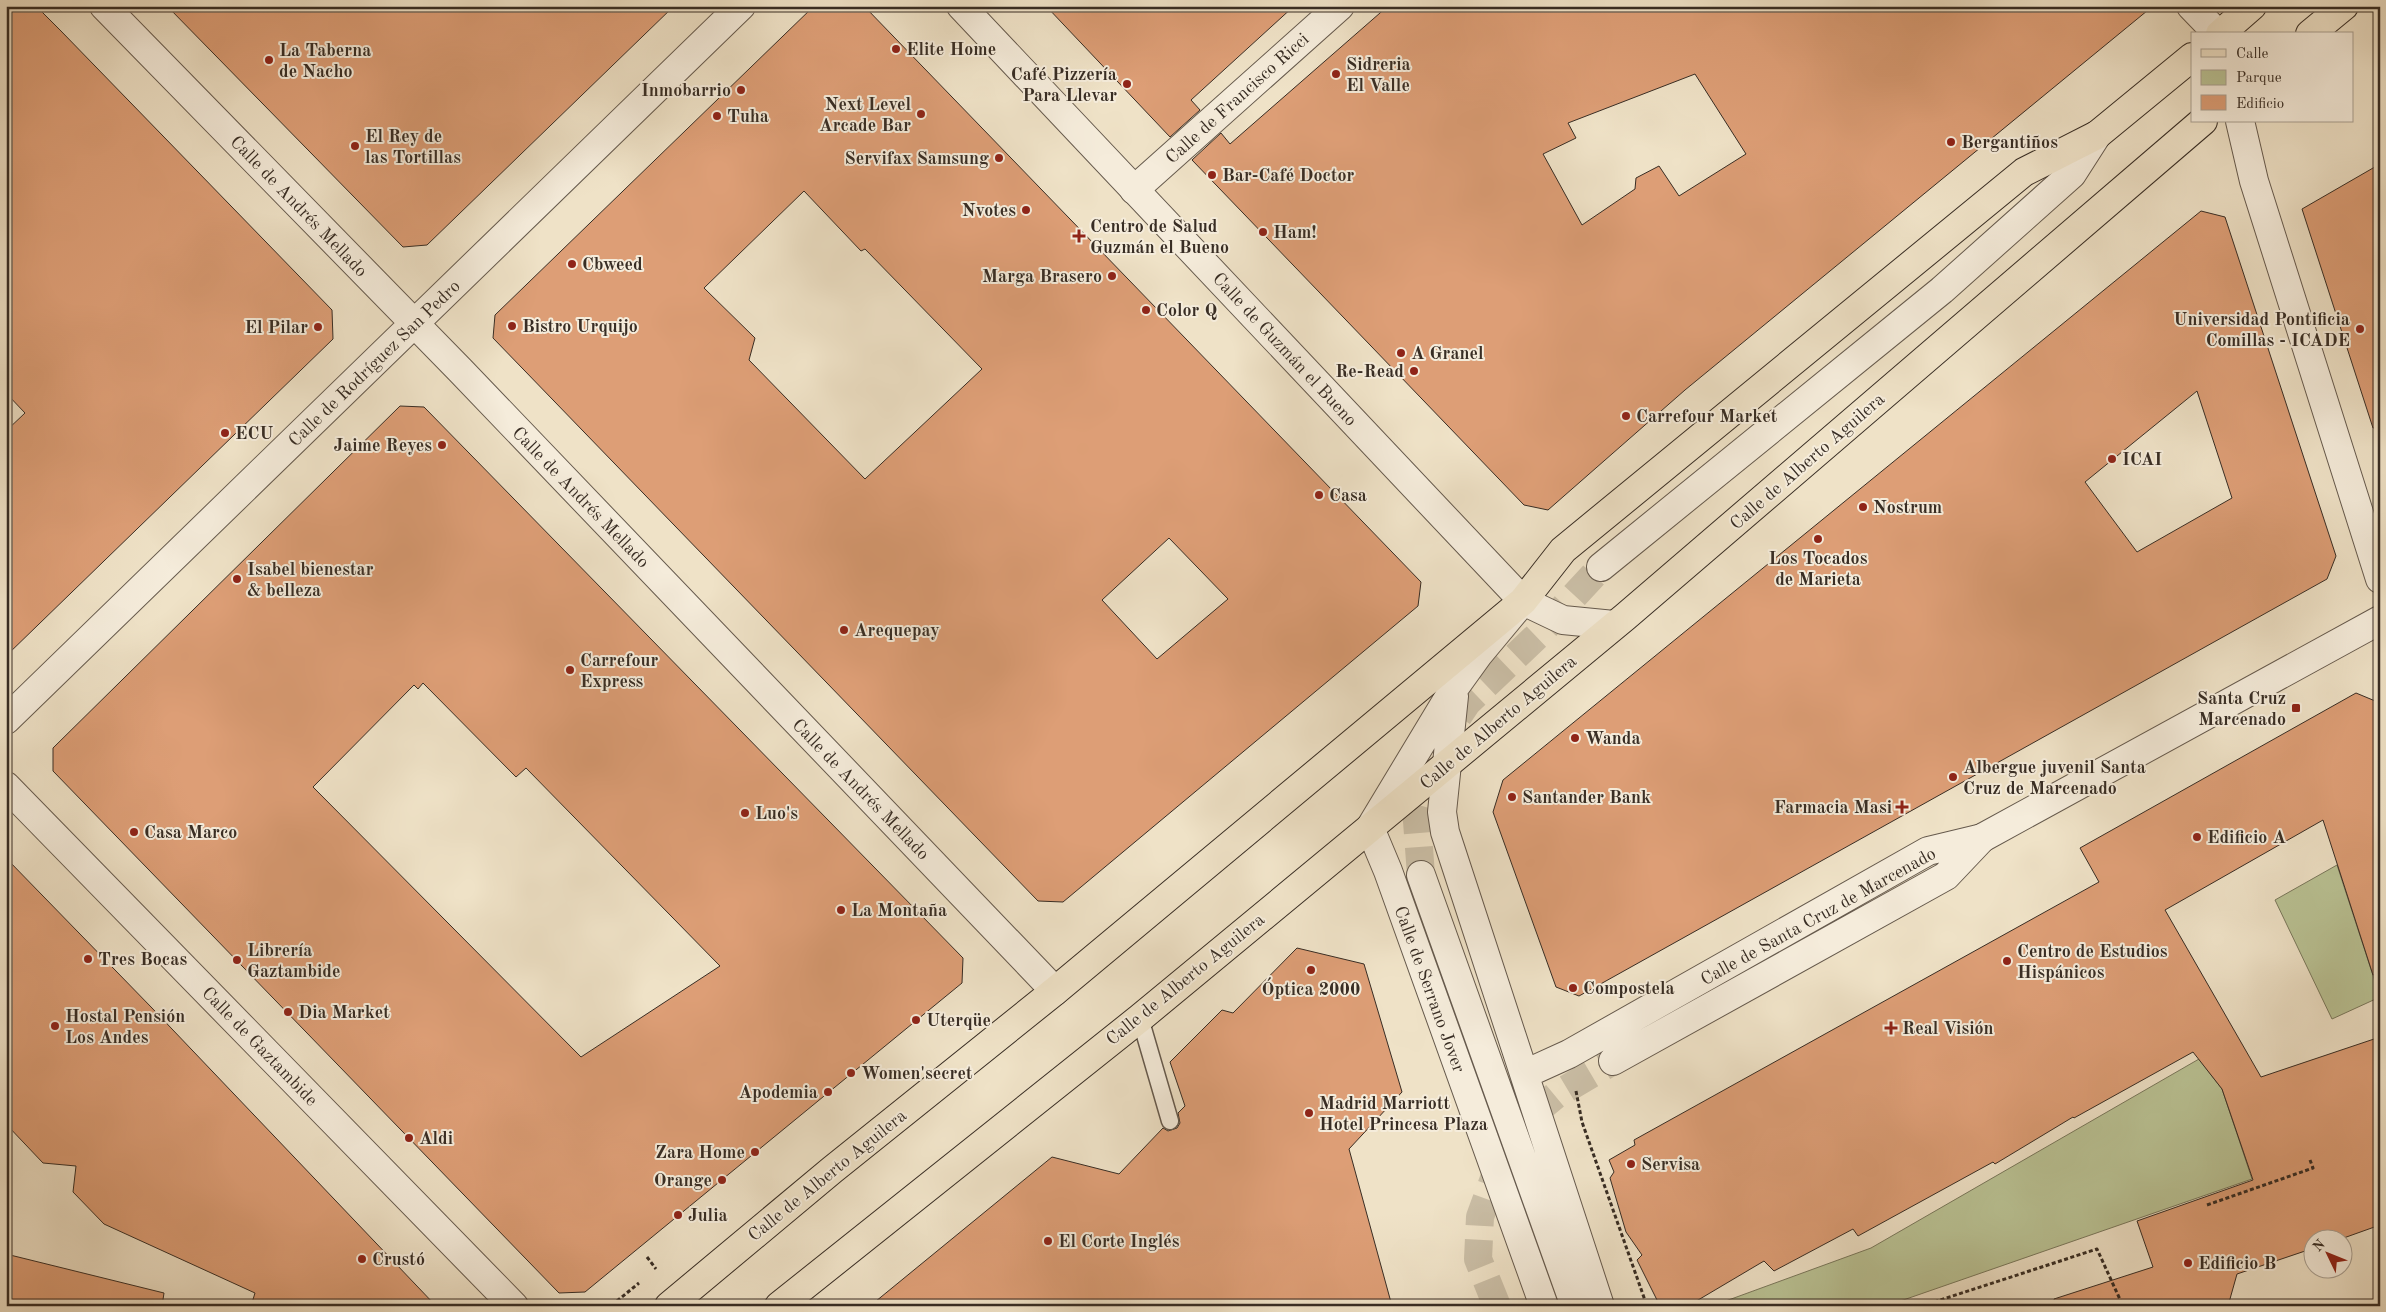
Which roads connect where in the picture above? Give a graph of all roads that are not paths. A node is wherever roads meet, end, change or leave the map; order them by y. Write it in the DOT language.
graph roads {
  1 [pos="104,6"];
  2 [pos="741,6"];
  3 [pos="961,6"];
  4 [pos="1340,6"];
  5 [pos="2191,6"];
  6 [pos="2252,6"];
  7 [pos="2344,6"];
  8 [pos="2217,32"];
  9 [pos="2221,32"];
  10 [pos="2312,32"];
  11 [pos="2191,58"];
  12 [pos="2202,122"];
  13 [pos="2240,122"];
  14 [pos="2097,135"];
  15 [pos="1134,190"];
  16 [pos="414,324"];
  17 [pos="1601,567"];
  18 [pos="2380,579"];
  19 [pos="1522,601"];
  20 [pos="2380,620"];
  21 [pos="1614,625"];
  22 [pos="1455,687"];
  23 [pos="6,720"];
  24 [pos="1446,766"];
  25 [pos="6,786"];
  26 [pos="1370,828"];
  27 [pos="1982,838"];
  28 [pos="1421,875"];
  29 [pos="1055,991"];
  30 [pos="1140,1018"];
  31 [pos="1613,1061"];
  32 [pos="1525,1074"];
  33 [pos="1170,1121"];
  34 [pos="514,1306"];
  35 [pos="669,1306"];
  36 [pos="779,1306"];
  37 [pos="1544,1306"];
  38 [pos="1574,1306"];
  39 [pos="1600,1306"];
  1 -- 16 [label="street, Calle de Andrés Mellado"];
  2 -- 16 [label="street, Calle de Rodríguez San Pedro"];
  3 -- 15 [label="street, Calle de Guzmán el Bueno"];
  4 -- 15 [label="street, Calle de Francisco Ricci"];
  5 -- 8 [label="street"];
  6 -- 9 [label="main road"];
  7 -- 10 [label="main road"];
  11 -- 14 [label="main road, Calle de Alberto Aguilera"];
  12 -- 21 [label="main road, Calle de Alberto Aguilera"];
  13 -- 18 [label="street"];
  14 -- 17 [label="street, Calle de Alberto Aguilera"];
  14 -- 19 [label="main road, Calle de Alberto Aguilera"];
  15 -- 19 [label="street, Calle de Guzmán el Bueno"];
  16 -- 23 [label="street, Calle de Rodríguez San Pedro"];
  16 -- 29 [label="street, Calle de Andrés Mellado"];
  19 -- 21 [label="street, Calle de Guzmán el Bueno"];
  19 -- 22 [label="street"];
  19 -- 29 [label="main road, Calle de Alberto Aguilera"];
  20 -- 27 [label="street, Calle de Santa Cruz de Marcenado"];
  21 -- 24 [label="main road, Calle de Alberto Aguilera"];
  22 -- 24 [label="street"];
  22 -- 26 [label="street"];
  24 -- 26 [label="main road, Calle de Alberto Aguilera"];
  24 -- 32 [label="street"];
  25 -- 34 [label="street, Calle de Gaztambide"];
  26 -- 30 [label="main road, Calle de Alberto Aguilera"];
  26 -- 37 [label="street, Calle de Serrano Jover"];
  27 -- 31 [label="street, Calle de Santa Cruz de Marcenado"];
  27 -- 32 [label="street, Calle de Santa Cruz de Marcenado"];
  28 -- 38 [label="street, Calle de Serrano Jover"];
  29 -- 35 [label="main road, Calle de Alberto Aguilera"];
  30 -- 33 [label="lane"];
  30 -- 36 [label="main road, Calle de Alberto Aguilera"];
  32 -- 39 [label="street"];
}
